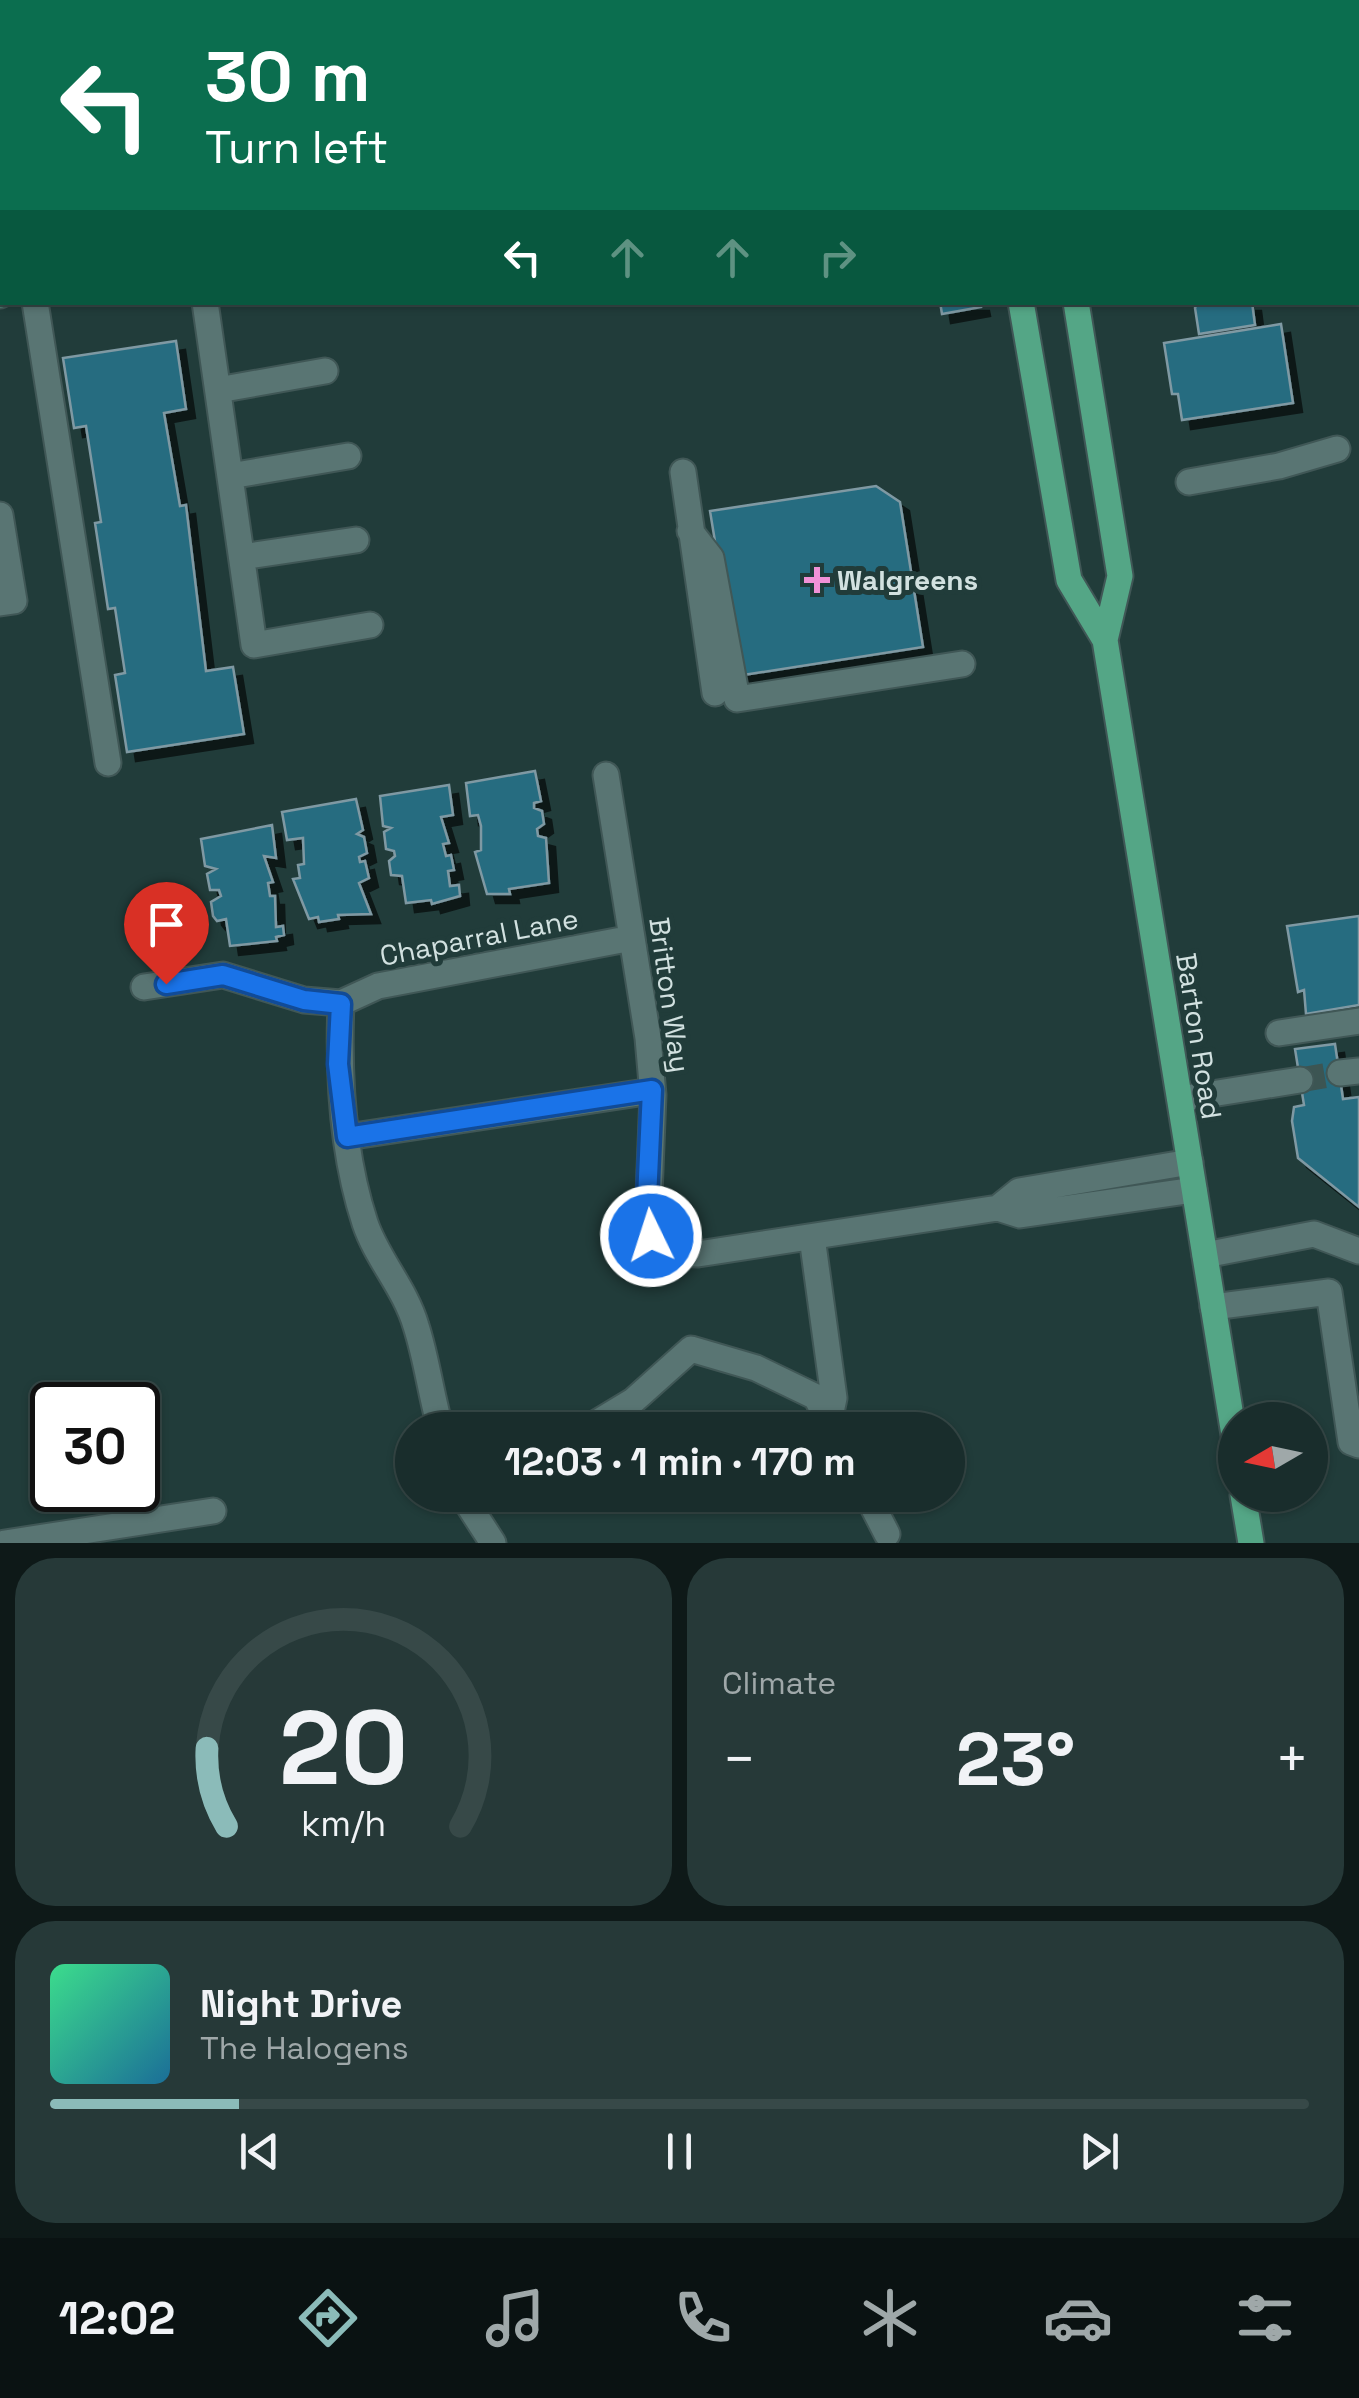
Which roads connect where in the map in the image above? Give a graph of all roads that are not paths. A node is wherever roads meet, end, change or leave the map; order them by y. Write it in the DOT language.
graph roads {
  1 [pos="34,305"];
  2 [pos="205,305"];
  3 [pos="1022,305"];
  4 [pos="1076,305"];
  5 [pos="325,372"];
  6 [pos="218,390"];
  7 [pos="1337,449"];
  8 [pos="348,456"];
  9 [pos="684,472"];
  10 [pos="230,476"];
  11 [pos="1189,482"];
  12 [pos="0,515"];
  13 [pos="356,540"];
  14 [pos="242,557"];
  15 [pos="0,603"];
  16 [pos="370,626"];
  17 [pos="1105,640"];
  18 [pos="962,664"];
  19 [pos="108,763"];
  20 [pos="606,775"];
  21 [pos="632,938"];
  22 [pos="144,987"];
  23 [pos="341,1004"];
  24 [pos="1359,1021"];
  25 [pos="1278,1034"];
  26 [pos="1300,1080"];
  27 [pos="652,1090"];
  28 [pos="1180,1100"];
  29 [pos="347,1137"];
  30 [pos="1190,1162"];
  31 [pos="1194,1190"];
  32 [pos="998,1208"];
  33 [pos="812,1237"];
  34 [pos="1359,1250"];
  35 [pos="1205,1254"];
  36 [pos="1213,1307"];
  37 [pos="1229,1402"];
  38 [pos="437,1412"];
  39 [pos="615,1412"];
  40 [pos="824,1412"];
  41 [pos="833,1412"];
  42 [pos="1359,1445"];
  43 [pos="213,1510"];
  44 [pos="473,1512"];
  45 [pos="876,1512"];
  46 [pos="1246,1512"];
  47 [pos="887,1534"];
  48 [pos="86,1537"];
  49 [pos="5,1543"];
  50 [pos="493,1543"];
  51 [pos="1251,1543"];
  1 -- 19 [label="street"];
  2 -- 6 [label="street"];
  3 -- 17 [label="main road, Barton Road"];
  4 -- 17 [label="main road, Barton Road"];
  5 -- 6 [label="street"];
  6 -- 10 [label="street"];
  7 -- 11 [label="street"];
  8 -- 10 [label="street"];
  9 -- 18 [label="street"];
  10 -- 14 [label="street"];
  12 -- 15 [label="street"];
  13 -- 14 [label="street"];
  14 -- 16 [label="street"];
  17 -- 28 [label="main road, Barton Road"];
  20 -- 21 [label="street, Britton Way"];
  21 -- 23 [label="street, Chaparral Lane"];
  21 -- 27 [label="street, Britton Way"];
  22 -- 23 [label="street"];
  23 -- 29 [label="street"];
  24 -- 25 [label="street"];
  26 -- 28 [label="street"];
  27 -- 29 [label="street"];
  27 -- 33 [label="street, Britton Way"];
  28 -- 30 [label="main road, Barton Road"];
  29 -- 38 [label="street"];
  30 -- 31 [label="main road, Barton Road"];
  30 -- 32 [label="street"];
  31 -- 32 [label="street"];
  31 -- 35 [label="main road, Barton Road"];
  32 -- 33 [label="street, Britton Way"];
  33 -- 41 [label="street"];
  34 -- 35 [label="street"];
  35 -- 36 [label="main road, Barton Road"];
  36 -- 37 [label="main road, Barton Road"];
  36 -- 42 [label="street"];
  39 -- 40 [label="street"];
  43 -- 48 [label="street"];
  44 -- 50 [label="street"];
  45 -- 47 [label="street"];
  46 -- 51 [label="main road"];
  48 -- 49 [label="street"];
}
